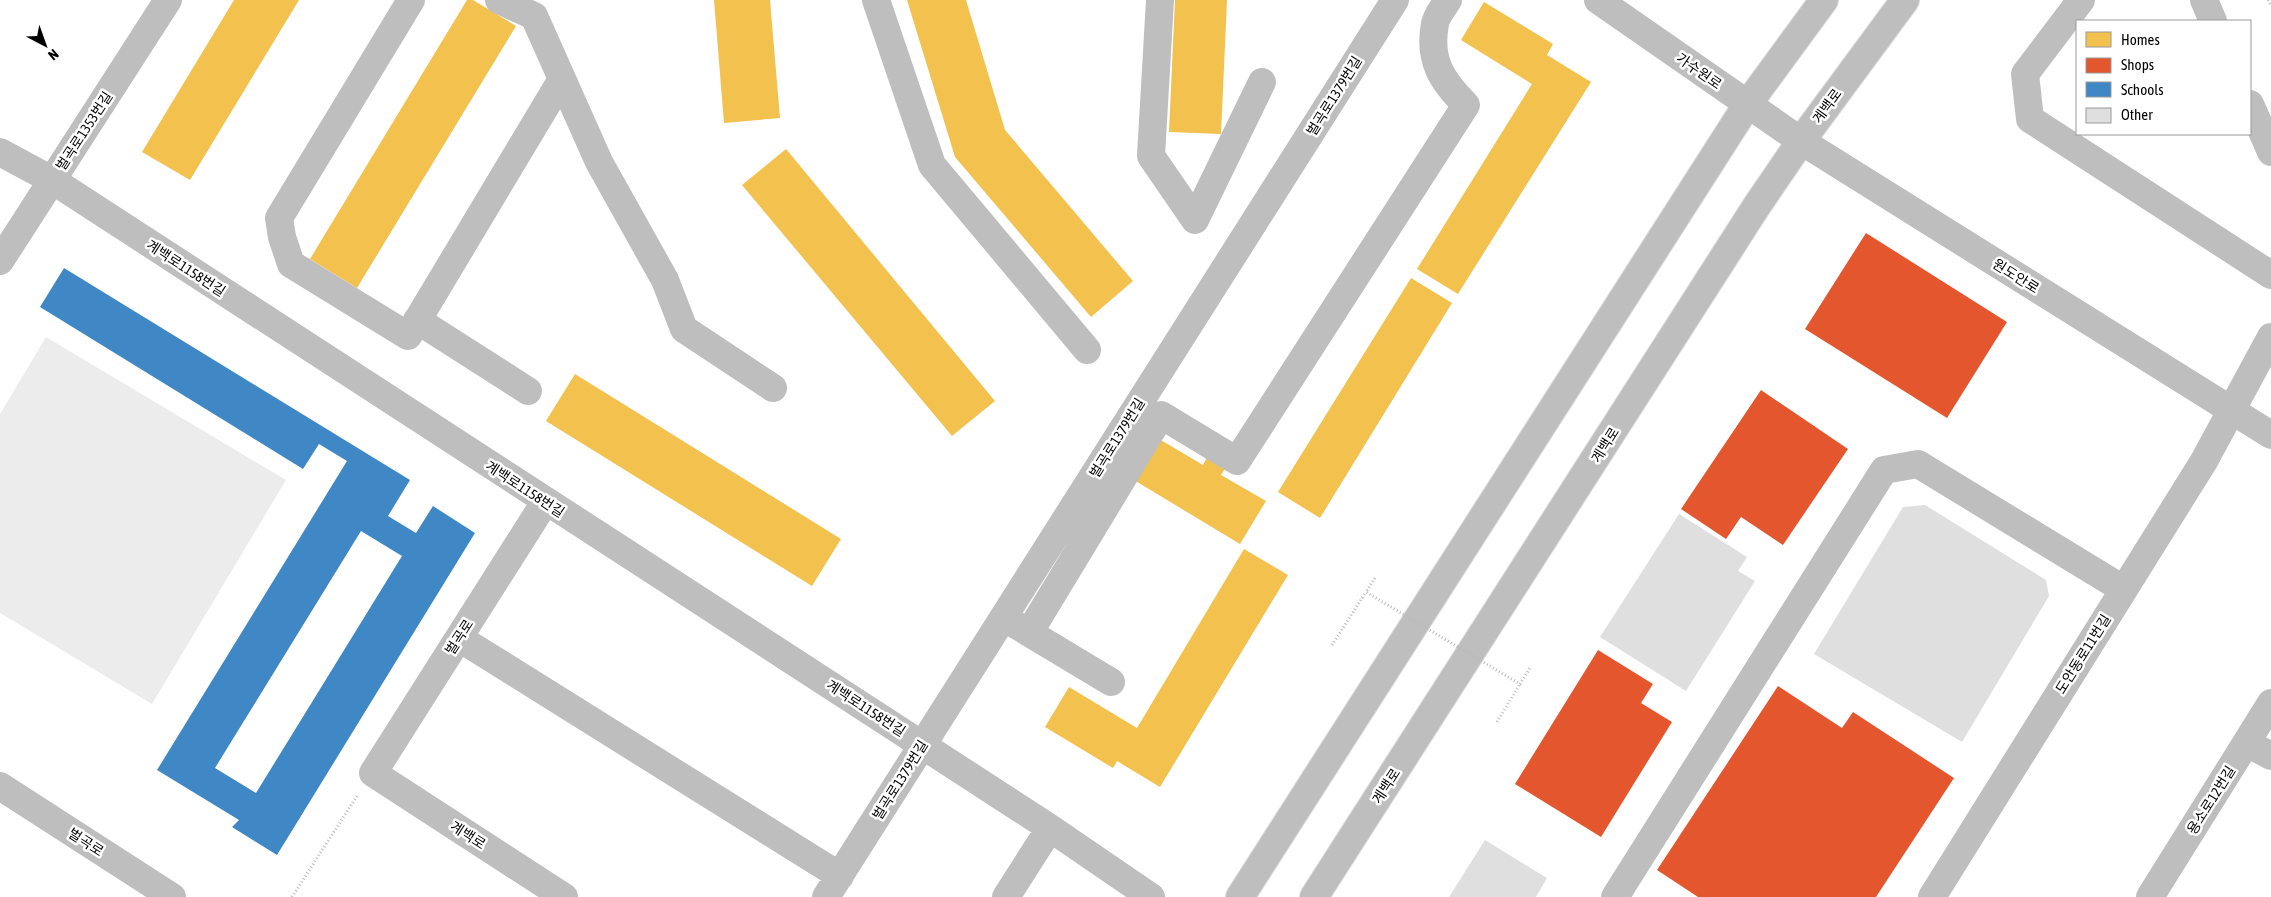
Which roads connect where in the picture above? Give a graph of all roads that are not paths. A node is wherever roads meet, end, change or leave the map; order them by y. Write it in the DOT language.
graph roads {
  1 [pos="168,0"];
  2 [pos="411,0"];
  3 [pos="500,0"];
  4 [pos="876,0"];
  5 [pos="1160,0"];
  6 [pos="1394,0"];
  7 [pos="1448,0"];
  8 [pos="1598,0"];
  9 [pos="1824,0"];
  10 [pos="1905,0"];
  11 [pos="2081,0"];
  12 [pos="2204,0"];
  13 [pos="2213,20"];
  14 [pos="562,79"];
  15 [pos="1262,82"];
  16 [pos="1746,105"];
  17 [pos="2251,106"];
  18 [pos="1801,142"];
  19 [pos="0,152"];
  20 [pos="2271,152"];
  21 [pos="52,180"];
  22 [pos="0,261"];
  23 [pos="2271,275"];
  24 [pos="417,320"];
  25 [pos="2271,337"];
  26 [pos="1087,350"];
  27 [pos="772,388"];
  28 [pos="528,391"];
  29 [pos="2231,411"];
  30 [pos="2271,435"];
  31 [pos="545,502"];
  32 [pos="2123,589"];
  33 [pos="1003,617"];
  34 [pos="1029,633"];
  35 [pos="459,638"];
  36 [pos="1111,682"];
  37 [pos="2271,703"];
  38 [pos="2247,742"];
  39 [pos="922,745"];
  40 [pos="2271,756"];
  41 [pos="373,773"];
  42 [pos="0,786"];
  43 [pos="1050,828"];
  44 [pos="833,886"];
  45 [pos="172,897"];
  46 [pos="564,897"];
  47 [pos="1006,897"];
  48 [pos="1151,897"];
  49 [pos="1240,897"];
  50 [pos="1314,897"];
  51 [pos="1615,897"];
  52 [pos="1932,897"];
  53 [pos="2150,897"];
  1 -- 21 [label="street, 벌곡로1353번길"];
  2 -- 24 [label="street"];
  3 -- 14 [label="street"];
  4 -- 26 [label="street"];
  5 -- 15 [label="street"];
  6 -- 33 [label="street, 벌곡로1379번길"];
  7 -- 34 [label="street"];
  8 -- 16 [label="street, 가수원로"];
  9 -- 16 [label="street"];
  10 -- 18 [label="street, 계백로"];
  11 -- 23 [label="street"];
  12 -- 13 [label="street"];
  14 -- 24 [label="street"];
  14 -- 27 [label="street"];
  16 -- 18 [label="street, 가수원로"];
  16 -- 49 [label="street"];
  17 -- 20 [label="street"];
  18 -- 29 [label="street, 원도안로"];
  18 -- 50 [label="street, 계백로"];
  19 -- 21 [label="street, 계백로1158번길"];
  21 -- 22 [label="street, 벌곡로1353번길"];
  21 -- 31 [label="street, 계백로1158번길"];
  24 -- 28 [label="street"];
  25 -- 29 [label="street"];
  29 -- 30 [label="street, 원도안로"];
  29 -- 32 [label="street, 도안동로11번길"];
  31 -- 35 [label="street, 벌곡로"];
  31 -- 39 [label="street, 계백로1158번길"];
  32 -- 51 [label="street"];
  32 -- 52 [label="street, 도안동로11번길"];
  33 -- 34 [label="street"];
  33 -- 39 [label="street, 벌곡로1379번길"];
  34 -- 36 [label="street"];
  35 -- 41 [label="street, 벌곡로"];
  35 -- 44 [label="street, 벌곡로1379번길"];
  37 -- 38 [label="street, 용소로12번길"];
  38 -- 40 [label="street"];
  38 -- 53 [label="street, 용소로12번길"];
  39 -- 43 [label="street, 계백로1158번길"];
  39 -- 44 [label="street, 벌곡로1379번길"];
  41 -- 46 [label="street, 계백로"];
  42 -- 45 [label="street, 벌곡로"];
  43 -- 47 [label="street"];
  43 -- 48 [label="street, 계백로1158번길"];
}
